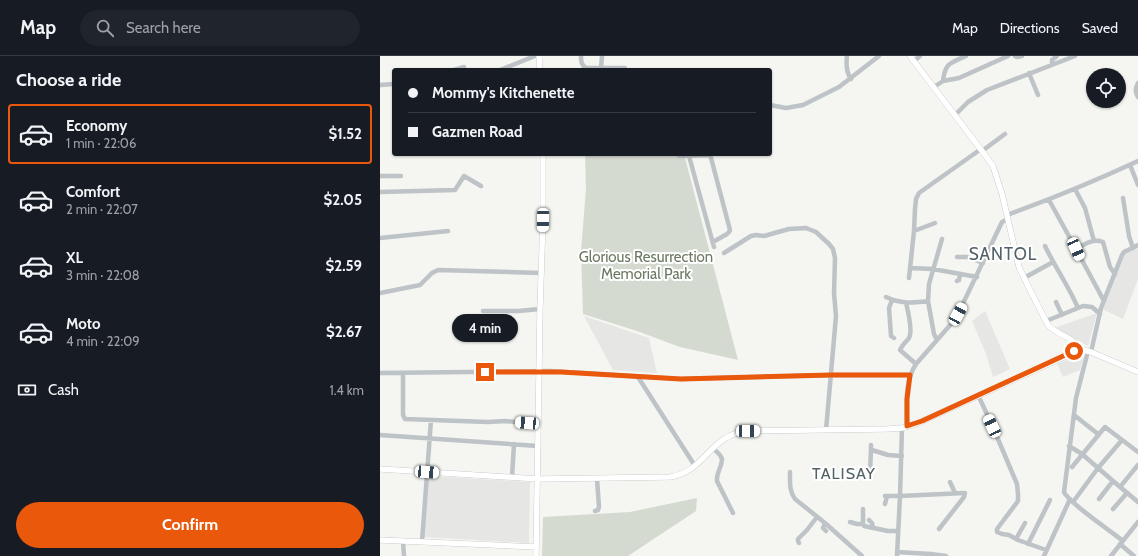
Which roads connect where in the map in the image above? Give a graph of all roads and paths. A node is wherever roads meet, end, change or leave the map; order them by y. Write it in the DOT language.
graph roads {
  1 [pos="535,56"];
  2 [pos="540,56"];
  3 [pos="582,56"];
  4 [pos="602,56"];
  5 [pos="847,56"];
  6 [pos="880,56"];
  7 [pos="910,56"];
  8 [pos="920,56"];
  9 [pos="966,56"];
  10 [pos="1008,56"];
  11 [pos="1015,56"];
  12 [pos="1022,56"];
  13 [pos="1056,56"];
  14 [pos="1075,56"];
  15 [pos="914,61"];
  16 [pos="1052,64"];
  17 [pos="464,67"];
  18 [pos="461,68"];
  19 [pos="505,68"];
  20 [pos="540,68"];
  21 [pos="601,68"];
  22 [pos="625,68"];
  23 [pos="1029,73"];
  24 [pos="851,78"];
  25 [pos="943,81"];
  26 [pos="392,84"];
  27 [pos="1138,84"];
  28 [pos="380,85"];
  29 [pos="934,87"];
  30 [pos="1038,95"];
  31 [pos="1138,97"];
  32 [pos="772,105"];
  33 [pos="955,115"];
  34 [pos="1005,134"];
  35 [pos="982,150"];
  36 [pos="543,156"];
  37 [pos="679,156"];
  38 [pos="689,156"];
  39 [pos="710,156"];
  40 [pos="1138,161"];
  41 [pos="1130,165"];
  42 [pos="380,176"];
  43 [pos="401,176"];
  44 [pos="1138,185"];
  45 [pos="481,186"];
  46 [pos="1075,189"];
  47 [pos="380,192"];
  48 [pos="1123,198"];
  49 [pos="1048,200"];
  50 [pos="1007,217"];
  51 [pos="936,223"];
  52 [pos="448,231"];
  53 [pos="914,231"];
  54 [pos="380,238"];
  55 [pos="942,239"];
  56 [pos="1094,241"];
  57 [pos="1138,245"];
  58 [pos="1045,246"];
  59 [pos="1133,248"];
  60 [pos="1076,249"];
  61 [pos="724,253"];
  62 [pos="957,257"];
  63 [pos="1053,262"];
  64 [pos="983,263"];
  65 [pos="910,268"];
  66 [pos="933,270"];
  67 [pos="541,273"];
  68 [pos="1114,274"];
  69 [pos="960,275"];
  70 [pos="977,277"];
  71 [pos="909,278"];
  72 [pos="1024,278"];
  73 [pos="957,281"];
  74 [pos="380,293"];
  75 [pos="886,297"];
  76 [pos="892,300"];
  77 [pos="928,300"];
  78 [pos="1104,301"];
  79 [pos="1056,302"];
  80 [pos="906,303"];
  81 [pos="1078,308"];
  82 [pos="540,309"];
  83 [pos="483,311"];
  84 [pos="1100,314"];
  85 [pos="1062,315"];
  86 [pos="1046,321"];
  87 [pos="894,338"];
  88 [pos="937,340"];
  89 [pos="1080,350"];
  90 [pos="1089,351"];
  91 [pos="916,364"];
  92 [pos="539,371"];
  93 [pos="1138,372"];
  94 [pos="380,373"];
  95 [pos="403,373"];
  96 [pos="831,375"];
  97 [pos="910,375"];
  98 [pos="638,377"];
  99 [pos="978,395"];
  100 [pos="1074,415"];
  101 [pos="431,420"];
  102 [pos="538,424"];
  103 [pos="905,427"];
  104 [pos="826,430"];
  105 [pos="380,434"];
  106 [pos="1098,434"];
  107 [pos="429,438"];
  108 [pos="1122,440"];
  109 [pos="514,444"];
  110 [pos="538,446"];
  111 [pos="1069,446"];
  112 [pos="713,448"];
  113 [pos="1138,452"];
  114 [pos="1082,454"];
  115 [pos="902,456"];
  116 [pos="1138,465"];
  117 [pos="695,466"];
  118 [pos="1072,467"];
  119 [pos="1098,468"];
  120 [pos="380,469"];
  121 [pos="427,472"];
  122 [pos="790,472"];
  123 [pos="870,473"];
  124 [pos="512,477"];
  125 [pos="538,479"];
  126 [pos="597,479"];
  127 [pos="950,482"];
  128 [pos="1113,482"];
  129 [pos="1120,487"];
  130 [pos="1127,492"];
  131 [pos="955,493"];
  132 [pos="900,496"];
  133 [pos="1099,499"];
  134 [pos="1050,500"];
  135 [pos="1072,500"];
  136 [pos="1138,502"];
  137 [pos="886,504"];
  138 [pos="863,509"];
  139 [pos="1113,509"];
  140 [pos="595,510"];
  141 [pos="733,513"];
  142 [pos="817,517"];
  143 [pos="869,520"];
  144 [pos="850,522"];
  145 [pos="1138,522"];
  146 [pos="825,523"];
  147 [pos="1025,523"];
  148 [pos="863,524"];
  149 [pos="873,528"];
  150 [pos="939,529"];
  151 [pos="826,531"];
  152 [pos="898,531"];
  153 [pos="1016,539"];
  154 [pos="380,540"];
  155 [pos="403,541"];
  156 [pos="422,542"];
  157 [pos="799,543"];
  158 [pos="1122,543"];
  159 [pos="1028,544"];
  160 [pos="536,547"];
  161 [pos="1046,550"];
  162 [pos="897,554"];
  163 [pos="404,556"];
  164 [pos="536,556"];
  165 [pos="862,556"];
  166 [pos="946,556"];
  167 [pos="1044,556"];
  168 [pos="1111,556"];
  169 [pos="1134,556"];
  1 -- 19 [label="street"];
  2 -- 20 [label="main road"];
  3 -- 21 [label="street"];
  4 -- 21 [label="street"];
  5 -- 24 [label="street"];
  6 -- 24 [label="street"];
  7 -- 15 [label="main road"];
  8 -- 15 [label="street"];
  9 -- 25 [label="street"];
  10 -- 25 [label="street"];
  11 -- 12 [label="street"];
  13 -- 16 [label="street"];
  14 -- 16 [label="street"];
  15 -- 29 [label="main road"];
  16 -- 23 [label="street"];
  17 -- 18 [label="street"];
  21 -- 22 [label="street"];
  23 -- 30 [label="street"];
  23 -- 33 [label="street"];
  24 -- 32 [label="street"];
  25 -- 29 [label="street"];
  26 -- 28 [label="street"];
  27 -- 31 [label="street"];
  29 -- 33 [label="main road"];
  33 -- 35 [label="main road"];
  34 -- 35 [label="street"];
  35 -- 50 [label="main road"];
  35 -- 53 [label="street"];
  36 -- 67 [label="main road"];
  37 -- 38 [label="street"];
  38 -- 39 [label="street"];
  40 -- 41 [label="street"];
  41 -- 44 [label="street"];
  41 -- 46 [label="street"];
  42 -- 43 [label="street"];
  45 -- 47 [label="street"];
  46 -- 49 [label="street"];
  46 -- 56 [label="street"];
  48 -- 59 [label="street"];
  49 -- 50 [label="street"];
  49 -- 60 [label="street"];
  50 -- 64 [label="street"];
  50 -- 72 [label="main road"];
  51 -- 53 [label="street"];
  52 -- 54 [label="street"];
  53 -- 65 [label="street"];
  55 -- 66 [label="street"];
  56 -- 60 [label="street"];
  56 -- 68 [label="street"];
  57 -- 59 [label="street"];
  58 -- 63 [label="street"];
  59 -- 68 [label="street"];
  60 -- 78 [label="street"];
  61 -- 96 [label="street"];
  62 -- 64 [label="street"];
  63 -- 72 [label="street"];
  63 -- 81 [label="street"];
  64 -- 70 [label="street"];
  65 -- 66 [label="street"];
  65 -- 71 [label="street"];
  66 -- 69 [label="street"];
  66 -- 77 [label="street"];
  67 -- 74 [label="street"];
  67 -- 82 [label="main road"];
  68 -- 78 [label="street"];
  69 -- 70 [label="street"];
  69 -- 73 [label="street"];
  70 -- 88 [label="street"];
  72 -- 86 [label="main road"];
  75 -- 76 [label="street"];
  76 -- 80 [label="street"];
  76 -- 87 [label="street"];
  77 -- 80 [label="street"];
  77 -- 88 [label="street"];
  78 -- 84 [label="street"];
  79 -- 85 [label="street"];
  80 -- 91 [label="street"];
  81 -- 84 [label="street"];
  81 -- 85 [label="street"];
  82 -- 83 [label="street"];
  82 -- 92 [label="main road"];
  84 -- 90 [label="street"];
  85 -- 86 [label="street"];
  86 -- 89 [label="main road"];
  88 -- 91 [label="street"];
  89 -- 90 [label="main road"];
  89 -- 99 [label="main road"];
  90 -- 93 [label="main road"];
  90 -- 100 [label="street"];
  91 -- 97 [label="street"];
  92 -- 95 [label="street"];
  92 -- 98 [label="street"];
  92 -- 102 [label="main road"];
  94 -- 95 [label="street"];
  95 -- 101 [label="street"];
  96 -- 97 [label="street"];
  96 -- 98 [label="street"];
  96 -- 104 [label="street"];
  97 -- 103 [label="street"];
  98 -- 117 [label="street"];
  99 -- 103 [label="main road"];
  99 -- 153 [label="street"];
  100 -- 106 [label="street"];
  100 -- 111 [label="street"];
  101 -- 102 [label="street"];
  101 -- 107 [label="street"];
  102 -- 110 [label="main road"];
  103 -- 104 [label="main road"];
  103 -- 115 [label="street"];
  104 -- 112 [label="main road"];
  105 -- 107 [label="street"];
  106 -- 108 [label="street"];
  106 -- 114 [label="street"];
  107 -- 109 [label="street"];
  107 -- 121 [label="street"];
  108 -- 113 [label="street"];
  108 -- 119 [label="street"];
  109 -- 110 [label="street"];
  109 -- 124 [label="street"];
  110 -- 125 [label="main road"];
  111 -- 114 [label="street"];
  111 -- 135 [label="street"];
  112 -- 117 [label="main road"];
  112 -- 141 [label="street"];
  114 -- 118 [label="street"];
  114 -- 119 [label="street"];
  115 -- 123 [label="street"];
  115 -- 132 [label="street"];
  116 -- 129 [label="street"];
  117 -- 126 [label="main road"];
  119 -- 128 [label="street"];
  119 -- 135 [label="street"];
  120 -- 121 [label="main road"];
  121 -- 124 [label="main road"];
  121 -- 156 [label="street"];
  122 -- 142 [label="street"];
  124 -- 125 [label="main road"];
  125 -- 126 [label="main road"];
  125 -- 160 [label="main road"];
  126 -- 140 [label="street"];
  127 -- 131 [label="street"];
  128 -- 129 [label="street"];
  128 -- 133 [label="street"];
  129 -- 130 [label="street"];
  130 -- 136 [label="street"];
  130 -- 139 [label="street"];
  131 -- 132 [label="street"];
  131 -- 150 [label="street"];
  132 -- 137 [label="street"];
  132 -- 152 [label="street"];
  134 -- 159 [label="street"];
  135 -- 158 [label="street"];
  135 -- 161 [label="street"];
  138 -- 148 [label="street"];
  142 -- 146 [label="street"];
  142 -- 157 [label="street"];
  143 -- 149 [label="street"];
  144 -- 148 [label="street"];
  145 -- 158 [label="street"];
  146 -- 151 [label="street"];
  146 -- 165 [label="street"];
  147 -- 153 [label="street"];
  148 -- 149 [label="street"];
  149 -- 152 [label="street"];
  152 -- 162 [label="street"];
  153 -- 159 [label="street"];
  154 -- 155 [label="main road"];
  155 -- 156 [label="main road"];
  155 -- 163 [label="street"];
  156 -- 160 [label="main road"];
  158 -- 168 [label="street"];
  158 -- 169 [label="street"];
  159 -- 161 [label="street"];
  160 -- 164 [label="main road"];
  161 -- 167 [label="street"];
  162 -- 166 [label="street"];
}
